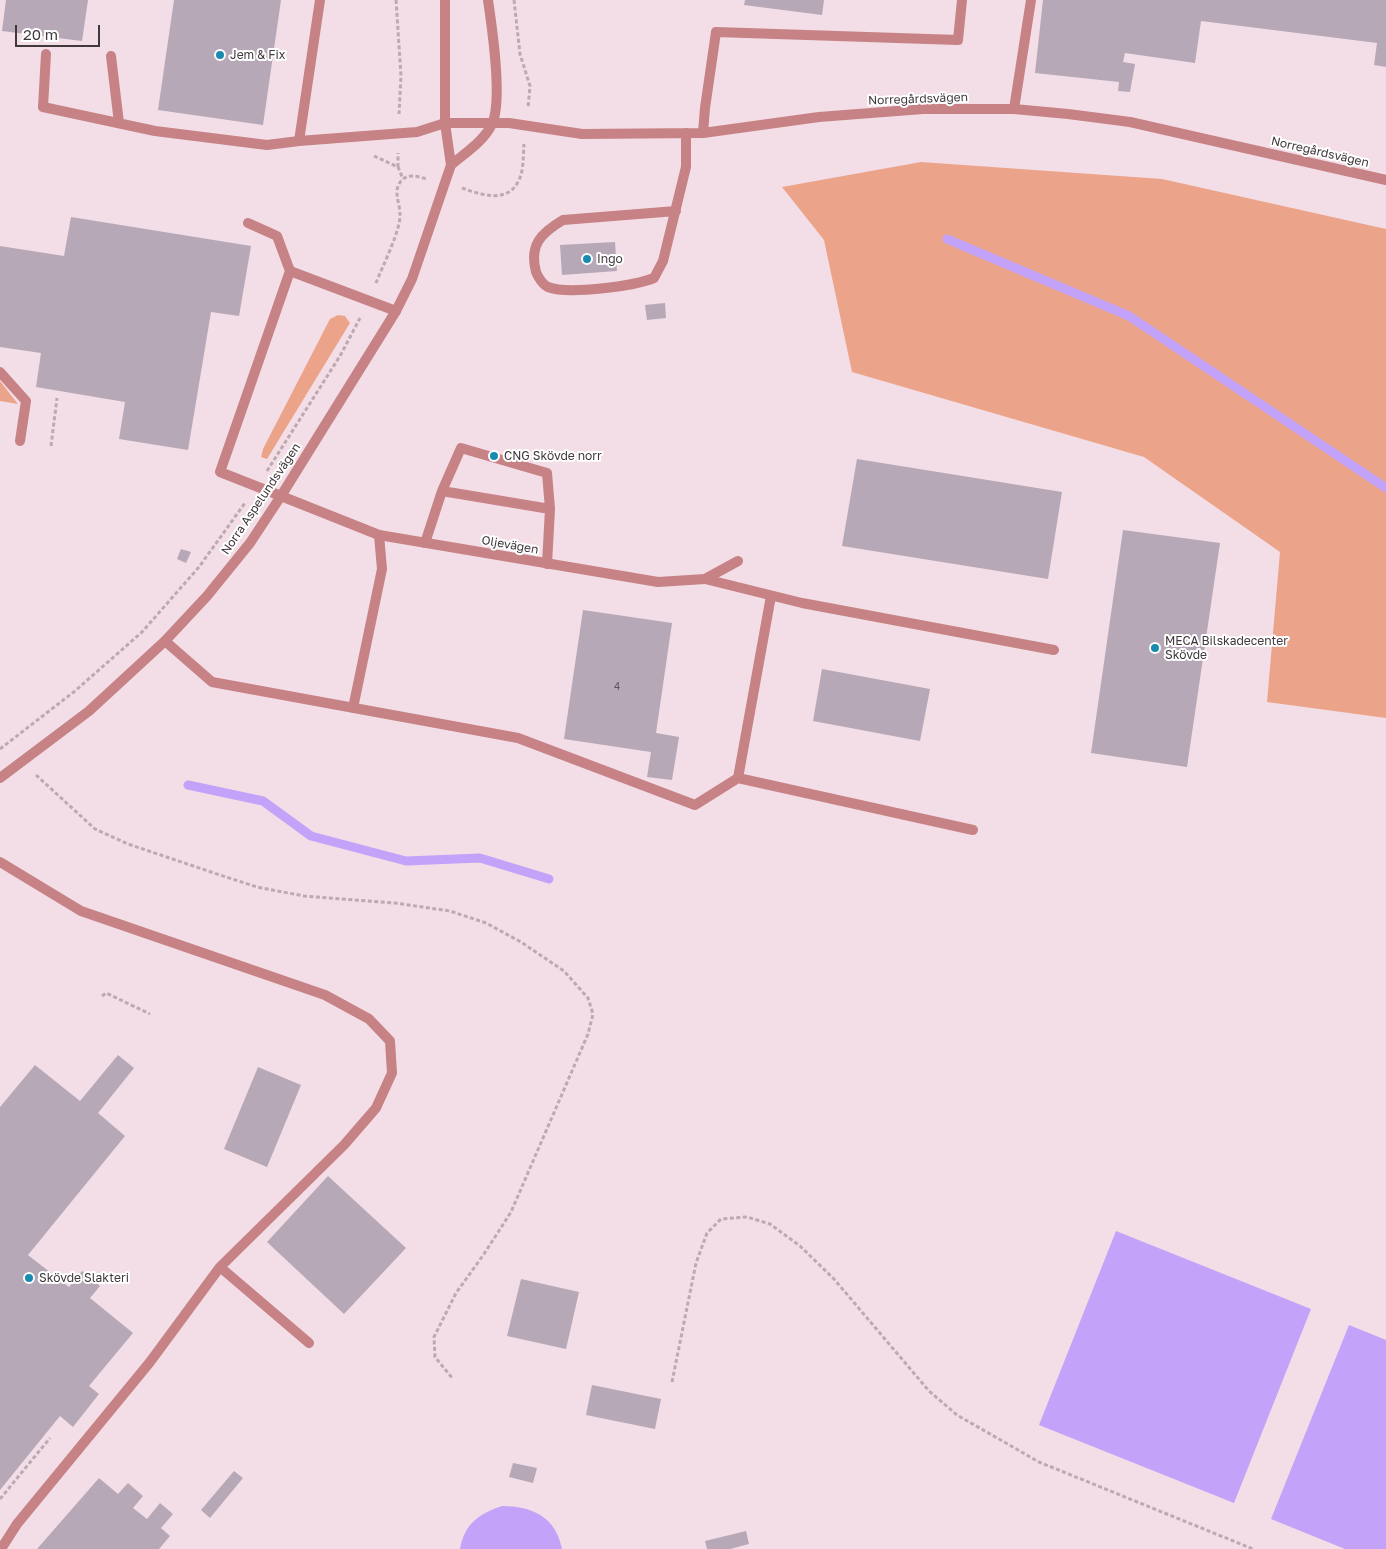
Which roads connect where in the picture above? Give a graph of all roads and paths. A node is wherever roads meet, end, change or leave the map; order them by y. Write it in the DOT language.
graph roads {
  1 [pos="320,0"];
  2 [pos="396,0"];
  3 [pos="445,0"];
  4 [pos="488,0"];
  5 [pos="514,0"];
  6 [pos="962,0"];
  7 [pos="1031,0"];
  8 [pos="46,54"];
  9 [pos="111,56"];
  10 [pos="529,95"];
  11 [pos="1014,109"];
  12 [pos="119,123"];
  13 [pos="445,123"];
  14 [pos="493,123"];
  15 [pos="399,133"];
  16 [pos="686,133"];
  17 [pos="704,133"];
  18 [pos="300,141"];
  19 [pos="370,154"];
  20 [pos="522,162"];
  21 [pos="451,165"];
  22 [pos="398,167"];
  23 [pos="403,179"];
  24 [pos="1386,180"];
  25 [pos="475,192"];
  26 [pos="676,211"];
  27 [pos="248,223"];
  28 [pos="290,271"];
  29 [pos="396,311"];
  30 [pos="0,372"];
  31 [pos="57,398"];
  32 [pos="20,442"];
  33 [pos="51,446"];
  34 [pos="442,491"];
  35 [pos="281,496"];
  36 [pos="550,509"];
  37 [pos="378,535"];
  38 [pos="425,543"];
  39 [pos="738,561"];
  40 [pos="547,564"];
  41 [pos="705,579"];
  42 [pos="771,596"];
  43 [pos="165,641"];
  44 [pos="1054,650"];
  45 [pos="353,708"];
  46 [pos="0,778"];
  47 [pos="738,778"];
  48 [pos="973,830"];
  49 [pos="0,862"];
  50 [pos="102,996"];
  51 [pos="150,1014"];
  52 [pos="220,1266"];
  53 [pos="309,1343"];
  54 [pos="672,1382"];
  55 [pos="50,1438"];
  56 [pos="0,1499"];
  57 [pos="1,1549"];
  58 [pos="1254,1549"];
  1 -- 18 [label="street"];
  2 -- 15 [label="path"];
  3 -- 13 [label="street, Norra Aspelundsvägen"];
  4 -- 14 [label="street"];
  5 -- 10 [label="path"];
  6 -- 17 [label="street"];
  7 -- 11 [label="street"];
  8 -- 12 [label="street, Norregårdsvägen"];
  9 -- 12 [label="street"];
  11 -- 17 [label="street, Norregårdsvägen"];
  11 -- 24 [label="street, Norregårdsvägen"];
  12 -- 18 [label="street, Norregårdsvägen"];
  13 -- 14 [label="street, Norregårdsvägen"];
  13 -- 15 [label="street, Norregårdsvägen"];
  13 -- 21 [label="street, Norra Aspelundsvägen"];
  14 -- 16 [label="street, Norregårdsvägen"];
  14 -- 21 [label="street, Norra Aspelundsvägen"];
  15 -- 18 [label="street, Norregårdsvägen"];
  15 -- 22 [label="path"];
  16 -- 17 [label="street, Norregårdsvägen"];
  16 -- 26 [label="street"];
  19 -- 22 [label="path"];
  20 -- 25 [label="path"];
  21 -- 29 [label="street, Norra Aspelundsvägen"];
  22 -- 23 [label="path"];
  26 -- 26 [label="street"];
  27 -- 28 [label="street"];
  28 -- 29 [label="street"];
  28 -- 35 [label="street, Oljevägen"];
  29 -- 35 [label="street, Norra Aspelundsvägen"];
  30 -- 32 [label="street"];
  31 -- 33 [label="path"];
  34 -- 36 [label="street"];
  34 -- 36 [label="street"];
  34 -- 38 [label="street"];
  35 -- 37 [label="street, Oljevägen"];
  35 -- 43 [label="street, Norra Aspelundsvägen"];
  36 -- 40 [label="street"];
  37 -- 38 [label="street, Oljevägen"];
  37 -- 45 [label="street"];
  38 -- 40 [label="street, Oljevägen"];
  39 -- 41 [label="street, Oljevägen"];
  40 -- 41 [label="street, Oljevägen"];
  41 -- 42 [label="street"];
  42 -- 44 [label="street"];
  42 -- 47 [label="street"];
  43 -- 45 [label="street"];
  43 -- 46 [label="street, Norra Aspelundsvägen"];
  45 -- 47 [label="street"];
  47 -- 48 [label="street"];
  49 -- 52 [label="street"];
  50 -- 51 [label="path"];
  52 -- 53 [label="street"];
  52 -- 57 [label="street"];
  54 -- 58 [label="path"];
  55 -- 56 [label="path"];
}
